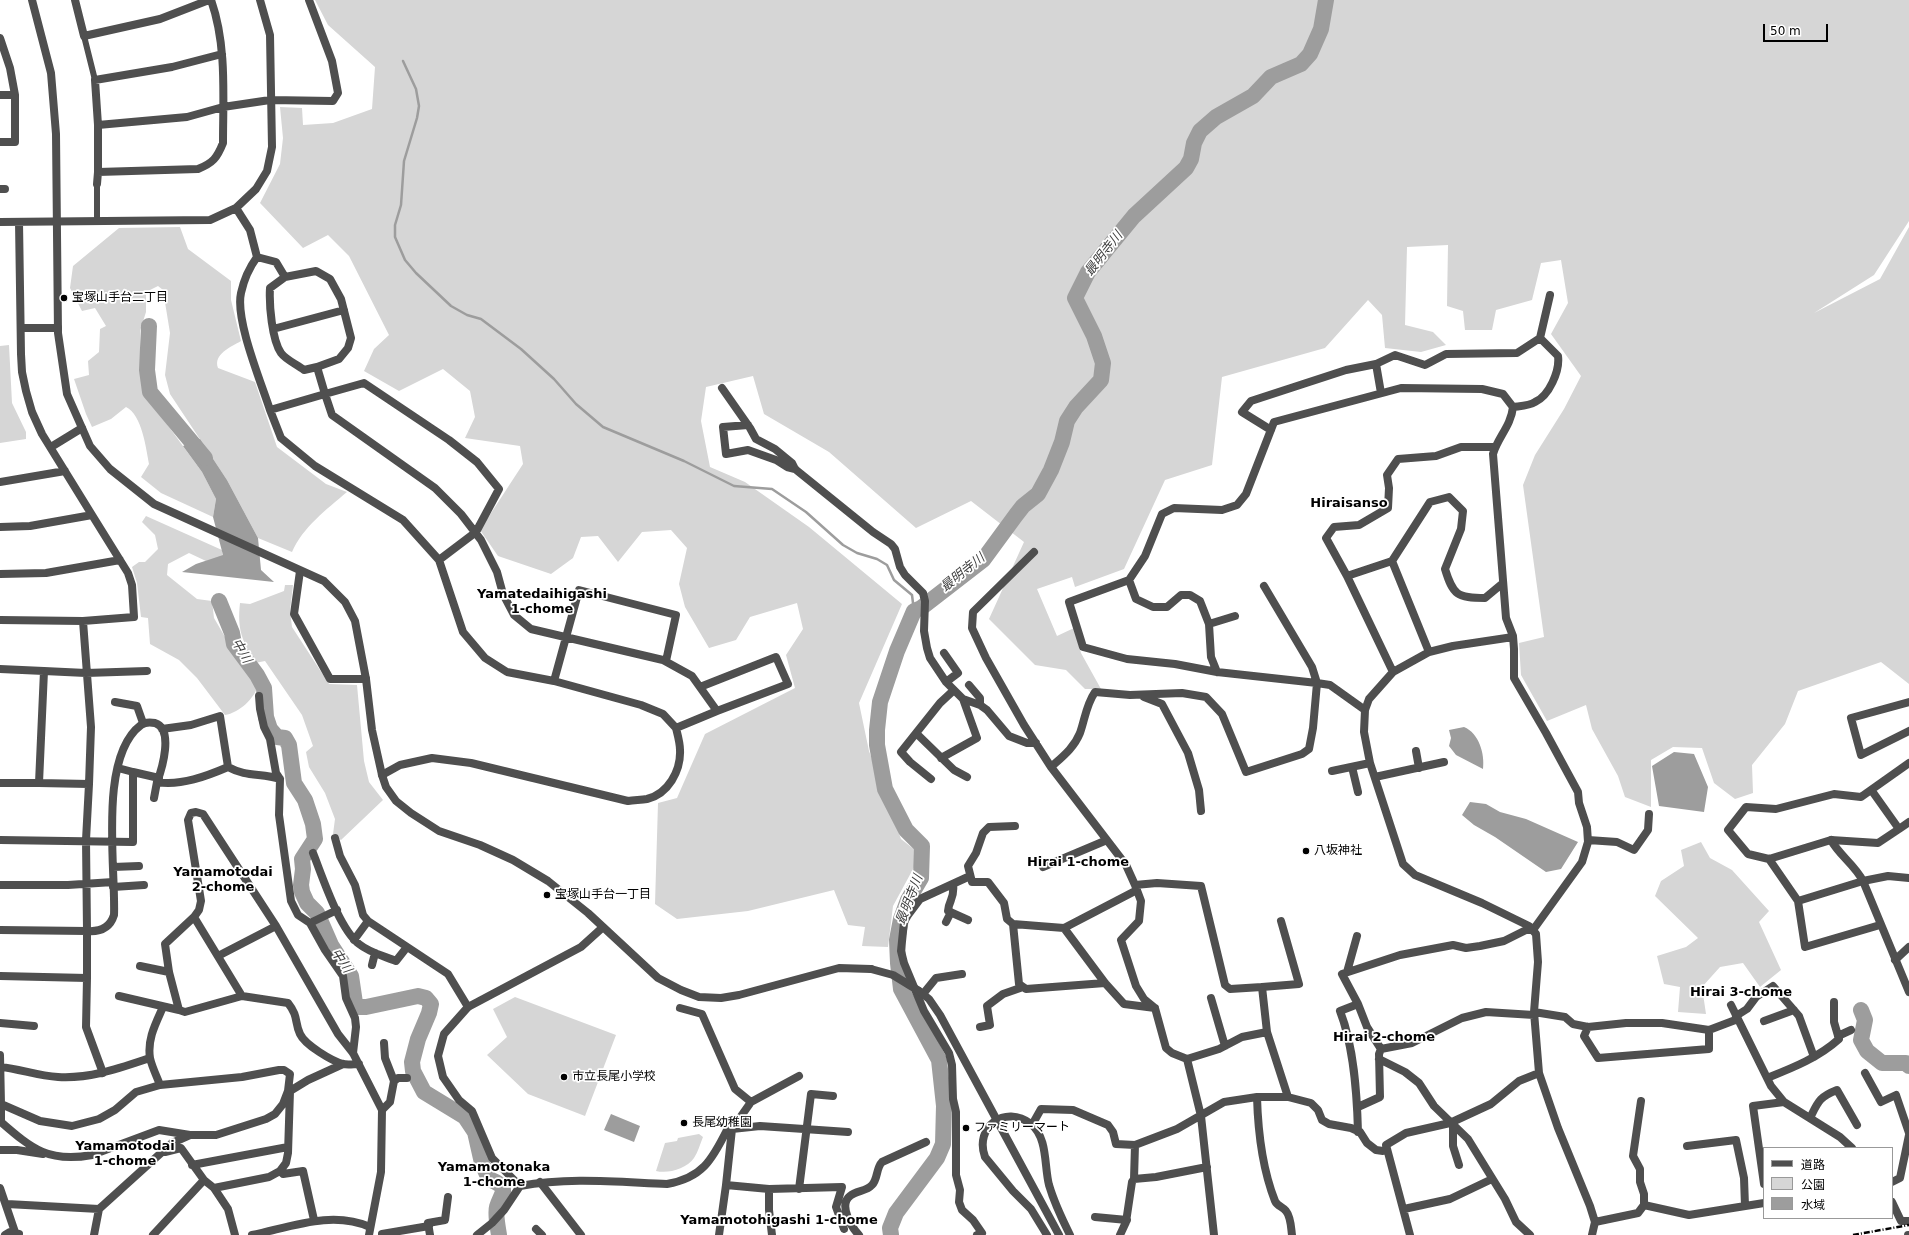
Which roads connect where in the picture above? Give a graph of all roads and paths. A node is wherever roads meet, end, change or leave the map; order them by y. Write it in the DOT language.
graph roads {
  1 [pos="32,0"];
  2 [pos="75,0"];
  3 [pos="210,0"];
  4 [pos="260,0"];
  5 [pos="309,0"];
  6 [pos="84,36"];
  7 [pos="0,38"];
  8 [pos="2,48"];
  9 [pos="222,54"];
  10 [pos="95,80"];
  11 [pos="0,95"];
  12 [pos="15,95"];
  13 [pos="270,100"];
  14 [pos="223,107"];
  15 [pos="98,125"];
  16 [pos="0,142"];
  17 [pos="98,172"];
  18 [pos="97,184"];
  19 [pos="236,208"];
  20 [pos="56,221"];
  21 [pos="97,221"];
  22 [pos="0,222"];
  23 [pos="19,222"];
  24 [pos="257,257"];
  25 [pos="285,277"];
  26 [pos="1550,295"];
  27 [pos="344,310"];
  28 [pos="21,328"];
  29 [pos="58,328"];
  30 [pos="273,329"];
  31 [pos="1540,338"];
  32 [pos="1376,364"];
  33 [pos="317,367"];
  34 [pos="722,388"];
  35 [pos="1381,393"];
  36 [pos="325,394"];
  37 [pos="1513,407"];
  38 [pos="270,410"];
  39 [pos="748,425"];
  40 [pos="82,428"];
  41 [pos="1271,430"];
  42 [pos="51,447"];
  43 [pos="1495,447"];
  44 [pos="795,468"];
  45 [pos="65,471"];
  46 [pos="0,482"];
  47 [pos="92,516"];
  48 [pos="0,527"];
  49 [pos="476,532"];
  50 [pos="1034,552"];
  51 [pos="120,560"];
  52 [pos="439,560"];
  53 [pos="1392,561"];
  54 [pos="300,570"];
  55 [pos="0,574"];
  56 [pos="1347,576"];
  57 [pos="1129,580"];
  58 [pos="1503,583"];
  59 [pos="1264,586"];
  60 [pos="1235,616"];
  61 [pos="0,620"];
  62 [pos="83,621"];
  63 [pos="1209,624"];
  64 [pos="566,636"];
  65 [pos="1513,637"];
  66 [pos="1429,652"];
  67 [pos="944,653"];
  68 [pos="666,661"];
  69 [pos="0,669"];
  70 [pos="147,670"];
  71 [pos="44,671"];
  72 [pos="1217,672"];
  73 [pos="1393,672"];
  74 [pos="86,673"];
  75 [pos="366,679"];
  76 [pos="554,681"];
  77 [pos="946,682"];
  78 [pos="1317,682"];
  79 [pos="969,685"];
  80 [pos="700,687"];
  81 [pos="954,690"];
  82 [pos="1140,695"];
  83 [pos="259,696"];
  84 [pos="963,699"];
  85 [pos="116,702"];
  86 [pos="1909,702"];
  87 [pos="980,705"];
  88 [pos="1365,710"];
  89 [pos="717,711"];
  90 [pos="144,723"];
  91 [pos="676,728"];
  92 [pos="162,729"];
  93 [pos="1909,731"];
  94 [pos="917,734"];
  95 [pos="1036,743"];
  96 [pos="1416,751"];
  97 [pos="941,758"];
  98 [pos="1444,762"];
  99 [pos="1370,763"];
  100 [pos="1909,763"];
  101 [pos="228,767"];
  102 [pos="1052,767"];
  103 [pos="1352,767"];
  104 [pos="118,768"];
  105 [pos="1419,768"];
  106 [pos="1332,771"];
  107 [pos="133,772"];
  108 [pos="382,775"];
  109 [pos="967,777"];
  110 [pos="1375,777"];
  111 [pos="280,779"];
  112 [pos="931,779"];
  113 [pos="158,780"];
  114 [pos="0,783"];
  115 [pos="39,783"];
  116 [pos="89,784"];
  117 [pos="1872,791"];
  118 [pos="1358,792"];
  119 [pos="154,798"];
  120 [pos="1201,811"];
  121 [pos="1648,814"];
  122 [pos="1909,822"];
  123 [pos="1015,826"];
  124 [pos="1899,829"];
  125 [pos="335,838"];
  126 [pos="0,840"];
  127 [pos="86,840"];
  128 [pos="1106,840"];
  129 [pos="1588,840"];
  130 [pos="1831,840"];
  131 [pos="111,842"];
  132 [pos="313,853"];
  133 [pos="1769,859"];
  134 [pos="138,866"];
  135 [pos="1043,866"];
  136 [pos="113,867"];
  137 [pos="970,876"];
  138 [pos="1909,878"];
  139 [pos="1863,881"];
  140 [pos="87,884"];
  141 [pos="953,884"];
  142 [pos="0,885"];
  143 [pos="113,885"];
  144 [pos="144,886"];
  145 [pos="1136,887"];
  146 [pos="1798,901"];
  147 [pos="337,910"];
  148 [pos="951,912"];
  149 [pos="194,917"];
  150 [pos="968,920"];
  151 [pos="368,921"];
  152 [pos="946,922"];
  153 [pos="1281,922"];
  154 [pos="310,923"];
  155 [pos="1013,924"];
  156 [pos="1880,925"];
  157 [pos="276,926"];
  158 [pos="602,928"];
  159 [pos="1064,928"];
  160 [pos="0,930"];
  161 [pos="1533,930"];
  162 [pos="87,932"];
  163 [pos="1357,936"];
  164 [pos="354,940"];
  165 [pos="407,947"];
  166 [pos="1909,947"];
  167 [pos="376,954"];
  168 [pos="218,956"];
  169 [pos="1895,960"];
  170 [pos="372,965"];
  171 [pos="140,966"];
  172 [pos="168,972"];
  173 [pos="1347,972"];
  174 [pos="962,974"];
  175 [pos="0,976"];
  176 [pos="87,978"];
  177 [pos="1105,983"];
  178 [pos="1022,987"];
  179 [pos="1262,987"];
  180 [pos="921,992"];
  181 [pos="1909,992"];
  182 [pos="119,996"];
  183 [pos="242,996"];
  184 [pos="1211,998"];
  185 [pos="1834,1002"];
  186 [pos="1358,1004"];
  187 [pos="1731,1005"];
  188 [pos="164,1007"];
  189 [pos="468,1007"];
  190 [pos="680,1008"];
  191 [pos="1155,1008"];
  192 [pos="179,1010"];
  193 [pos="1794,1010"];
  194 [pos="1534,1013"];
  195 [pos="1737,1017"];
  196 [pos="1764,1021"];
  197 [pos="0,1023"];
  198 [pos="34,1026"];
  199 [pos="980,1027"];
  200 [pos="1588,1027"];
  201 [pos="1709,1030"];
  202 [pos="1851,1030"];
  203 [pos="1268,1032"];
  204 [pos="1838,1036"];
  205 [pos="384,1043"];
  206 [pos="1225,1046"];
  207 [pos="1381,1049"];
  208 [pos="353,1052"];
  209 [pos="0,1056"];
  210 [pos="1814,1057"];
  211 [pos="150,1058"];
  212 [pos="1187,1059"];
  213 [pos="1380,1059"];
  214 [pos="343,1064"];
  215 [pos="359,1064"];
  216 [pos="1,1067"];
  217 [pos="103,1073"];
  218 [pos="1539,1073"];
  219 [pos="1865,1073"];
  220 [pos="799,1076"];
  221 [pos="407,1078"];
  222 [pos="1767,1078"];
  223 [pos="394,1081"];
  224 [pos="160,1085"];
  225 [pos="289,1091"];
  226 [pos="833,1096"];
  227 [pos="1257,1097"];
  228 [pos="1288,1098"];
  229 [pos="1641,1101"];
  230 [pos="751,1102"];
  231 [pos="1784,1102"];
  232 [pos="1,1104"];
  233 [pos="1358,1107"];
  234 [pos="382,1110"];
  235 [pos="1201,1116"];
  236 [pos="1810,1118"];
  237 [pos="997,1119"];
  238 [pos="1,1122"];
  239 [pos="1451,1124"];
  240 [pos="1032,1125"];
  241 [pos="1857,1125"];
  242 [pos="732,1129"];
  243 [pos="806,1129"];
  244 [pos="848,1132"];
  245 [pos="1358,1132"];
  246 [pos="1909,1134"];
  247 [pos="190,1135"];
  248 [pos="926,1142"];
  249 [pos="1135,1144"];
  250 [pos="1687,1146"];
  251 [pos="288,1147"];
  252 [pos="1851,1147"];
  253 [pos="1387,1149"];
  254 [pos="0,1150"];
  255 [pos="162,1153"];
  256 [pos="45,1154"];
  257 [pos="192,1165"];
  258 [pos="1459,1165"];
  259 [pos="1206,1167"];
  260 [pos="280,1171"];
  261 [pos="1763,1176"];
  262 [pos="1134,1179"];
  263 [pos="1492,1179"];
  264 [pos="204,1180"];
  265 [pos="540,1182"];
  266 [pos="1893,1182"];
  267 [pos="726,1185"];
  268 [pos="520,1186"];
  269 [pos="0,1188"];
  270 [pos="214,1188"];
  271 [pos="769,1188"];
  272 [pos="799,1189"];
  273 [pos="448,1197"];
  274 [pos="1763,1203"];
  275 [pos="7,1204"];
  276 [pos="1893,1204"];
  277 [pos="1644,1205"];
  278 [pos="1745,1206"];
  279 [pos="100,1209"];
  280 [pos="1404,1209"];
  281 [pos="1095,1217"];
  282 [pos="314,1220"];
  283 [pos="1127,1220"];
  284 [pos="1909,1221"];
  285 [pos="1595,1222"];
  286 [pos="428,1226"];
  287 [pos="844,1229"];
  288 [pos="370,1231"];
  289 [pos="18,1234"];
  290 [pos="382,1234"];
  291 [pos="982,1234"];
  292 [pos="5,1235"];
  293 [pos="94,1235"];
  294 [pos="153,1235"];
  295 [pos="236,1235"];
  296 [pos="252,1235"];
  297 [pos="430,1235"];
  298 [pos="477,1235"];
  299 [pos="581,1235"];
  300 [pos="719,1235"];
  301 [pos="772,1235"];
  302 [pos="859,1235"];
  303 [pos="1047,1235"];
  304 [pos="1059,1235"];
  305 [pos="1070,1235"];
  306 [pos="1120,1235"];
  307 [pos="1214,1235"];
  308 [pos="1292,1235"];
  309 [pos="1410,1235"];
  310 [pos="1530,1235"];
  311 [pos="1592,1235"];
  1 -- 20 [label="street"];
  2 -- 6 [label="street"];
  3 -- 6 [label="street"];
  3 -- 9 [label="street"];
  4 -- 13 [label="street"];
  5 -- 13 [label="street"];
  6 -- 10 [label="street"];
  7 -- 8 [label="street"];
  8 -- 12 [label="street"];
  9 -- 10 [label="street"];
  9 -- 14 [label="street"];
  10 -- 15 [label="street"];
  11 -- 12 [label="street"];
  12 -- 16 [label="street"];
  13 -- 14 [label="street"];
  13 -- 19 [label="street"];
  14 -- 15 [label="street"];
  14 -- 17 [label="street"];
  15 -- 17 [label="street"];
  17 -- 18 [label="street"];
  18 -- 21 [label="street"];
  19 -- 21 [label="street"];
  19 -- 24 [label="street"];
  20 -- 21 [label="street"];
  20 -- 23 [label="street"];
  20 -- 29 [label="street"];
  22 -- 23 [label="street"];
  23 -- 28 [label="street"];
  24 -- 25 [label="street"];
  24 -- 38 [label="street"];
  25 -- 27 [label="street"];
  25 -- 30 [label="street"];
  26 -- 31 [label="street"];
  27 -- 30 [label="street"];
  27 -- 33 [label="street"];
  28 -- 29 [label="street"];
  28 -- 42 [label="street"];
  29 -- 40 [label="street"];
  30 -- 33 [label="street"];
  31 -- 32 [label="street"];
  31 -- 37 [label="street"];
  32 -- 35 [label="street"];
  32 -- 41 [label="street"];
  33 -- 36 [label="street"];
  34 -- 39 [label="street"];
  35 -- 37 [label="street"];
  35 -- 41 [label="street"];
  36 -- 38 [label="street"];
  36 -- 49 [label="street"];
  36 -- 49 [label="street"];
  37 -- 43 [label="street"];
  38 -- 52 [label="street"];
  39 -- 44 [label="street"];
  39 -- 44 [label="street"];
  40 -- 42 [label="street"];
  40 -- 54 [label="street"];
  41 -- 57 [label="street"];
  42 -- 45 [label="street"];
  43 -- 56 [label="street"];
  43 -- 58 [label="street"];
  44 -- 77 [label="street"];
  45 -- 46 [label="street"];
  45 -- 47 [label="street"];
  47 -- 48 [label="street"];
  47 -- 51 [label="street"];
  49 -- 52 [label="street"];
  49 -- 64 [label="street"];
  50 -- 95 [label="street"];
  51 -- 55 [label="street"];
  51 -- 62 [label="street"];
  52 -- 76 [label="street"];
  53 -- 56 [label="street"];
  53 -- 58 [label="street"];
  53 -- 66 [label="street"];
  54 -- 75 [label="street"];
  54 -- 75 [label="street"];
  56 -- 73 [label="street"];
  57 -- 63 [label="street"];
  57 -- 72 [label="street"];
  58 -- 65 [label="street"];
  59 -- 78 [label="street"];
  60 -- 63 [label="street"];
  61 -- 62 [label="street"];
  62 -- 74 [label="street"];
  63 -- 72 [label="street"];
  64 -- 68 [label="street"];
  64 -- 68 [label="street"];
  64 -- 76 [label="street"];
  65 -- 66 [label="street"];
  65 -- 129 [label="street"];
  66 -- 73 [label="street"];
  67 -- 77 [label="street"];
  68 -- 80 [label="street"];
  69 -- 71 [label="street"];
  70 -- 74 [label="street"];
  71 -- 74 [label="street"];
  71 -- 115 [label="street"];
  72 -- 78 [label="street"];
  73 -- 88 [label="street"];
  74 -- 116 [label="street"];
  75 -- 108 [label="street"];
  76 -- 91 [label="street"];
  77 -- 81 [label="street"];
  78 -- 82 [label="street"];
  78 -- 88 [label="street"];
  79 -- 87 [label="street"];
  80 -- 89 [label="street"];
  80 -- 89 [label="street"];
  81 -- 84 [label="street"];
  81 -- 94 [label="street"];
  82 -- 102 [label="street"];
  82 -- 120 [label="street"];
  83 -- 111 [label="street"];
  84 -- 87 [label="street"];
  84 -- 97 [label="street"];
  85 -- 90 [label="street"];
  86 -- 93 [label="street"];
  87 -- 95 [label="street"];
  88 -- 99 [label="street"];
  89 -- 91 [label="street"];
  90 -- 92 [label="street"];
  90 -- 104 [label="street"];
  91 -- 108 [label="street"];
  92 -- 101 [label="street"];
  92 -- 113 [label="street"];
  94 -- 97 [label="street"];
  94 -- 112 [label="street"];
  95 -- 102 [label="street"];
  96 -- 105 [label="street"];
  97 -- 109 [label="street"];
  98 -- 105 [label="street"];
  99 -- 103 [label="street"];
  99 -- 110 [label="street"];
  100 -- 117 [label="street"];
  101 -- 111 [label="street"];
  101 -- 113 [label="street"];
  102 -- 128 [label="street"];
  103 -- 106 [label="street"];
  103 -- 118 [label="street"];
  104 -- 107 [label="street"];
  104 -- 131 [label="street"];
  105 -- 110 [label="street"];
  107 -- 113 [label="street"];
  107 -- 131 [label="street"];
  108 -- 158 [label="street"];
  110 -- 161 [label="street"];
  111 -- 154 [label="street"];
  113 -- 119 [label="street"];
  114 -- 115 [label="street"];
  115 -- 116 [label="street"];
  116 -- 127 [label="street"];
  117 -- 124 [label="street"];
  117 -- 133 [label="street"];
  121 -- 129 [label="street"];
  122 -- 124 [label="street"];
  123 -- 137 [label="street"];
  124 -- 130 [label="street"];
  125 -- 151 [label="street"];
  126 -- 127 [label="street"];
  127 -- 131 [label="street"];
  127 -- 140 [label="street"];
  128 -- 135 [label="street"];
  128 -- 145 [label="street"];
  129 -- 161 [label="street"];
  130 -- 133 [label="street"];
  130 -- 139 [label="street"];
  131 -- 136 [label="street"];
  132 -- 147 [label="street"];
  133 -- 146 [label="street"];
  134 -- 136 [label="street"];
  136 -- 143 [label="street"];
  137 -- 141 [label="street"];
  137 -- 155 [label="street"];
  138 -- 139 [label="street"];
  139 -- 146 [label="street"];
  139 -- 156 [label="street"];
  140 -- 142 [label="street"];
  140 -- 143 [label="street"];
  140 -- 162 [label="street"];
  141 -- 148 [label="street"];
  141 -- 291 [label="street"];
  143 -- 144 [label="street"];
  143 -- 162 [label="street"];
  145 -- 159 [label="street"];
  145 -- 179 [label="street"];
  145 -- 191 [label="street"];
  146 -- 156 [label="street"];
  147 -- 154 [label="street"];
  147 -- 164 [label="street"];
  148 -- 150 [label="street"];
  148 -- 152 [label="street"];
  149 -- 157 [label="street"];
  149 -- 168 [label="street"];
  149 -- 172 [label="street"];
  151 -- 164 [label="street"];
  151 -- 165 [label="street"];
  153 -- 179 [label="street"];
  154 -- 208 [label="street"];
  155 -- 159 [label="street"];
  155 -- 178 [label="street"];
  156 -- 169 [label="street"];
  157 -- 168 [label="street"];
  157 -- 208 [label="street"];
  158 -- 180 [label="street, bridge"];
  158 -- 189 [label="street"];
  159 -- 177 [label="street"];
  160 -- 162 [label="street"];
  161 -- 173 [label="street"];
  161 -- 194 [label="street"];
  162 -- 176 [label="street"];
  163 -- 173 [label="street"];
  164 -- 167 [label="street"];
  165 -- 167 [label="street"];
  165 -- 189 [label="street"];
  166 -- 169 [label="street"];
  167 -- 170 [label="street"];
  168 -- 183 [label="street"];
  169 -- 181 [label="street"];
  171 -- 172 [label="street"];
  172 -- 192 [label="street"];
  173 -- 186 [label="street"];
  174 -- 180 [label="street"];
  175 -- 176 [label="street"];
  176 -- 217 [label="street"];
  177 -- 178 [label="street"];
  177 -- 191 [label="street"];
  178 -- 199 [label="street"];
  179 -- 203 [label="street"];
  180 -- 237 [label="street"];
  182 -- 188 [label="street"];
  183 -- 192 [label="street"];
  183 -- 214 [label="street"];
  184 -- 206 [label="street"];
  185 -- 204 [label="street"];
  186 -- 207 [label="street"];
  186 -- 233 [label="street"];
  187 -- 195 [label="street"];
  188 -- 192 [label="street"];
  188 -- 211 [label="street"];
  189 -- 268 [label="street"];
  190 -- 230 [label="street"];
  191 -- 212 [label="street"];
  193 -- 195 [label="street"];
  193 -- 196 [label="street"];
  193 -- 210 [label="street"];
  194 -- 200 [label="street"];
  194 -- 207 [label="street"];
  194 -- 218 [label="street"];
  195 -- 201 [label="street"];
  195 -- 222 [label="street"];
  197 -- 198 [label="street"];
  200 -- 201 [label="street"];
  200 -- 201 [label="street"];
  202 -- 204 [label="street"];
  203 -- 206 [label="street"];
  203 -- 228 [label="street"];
  204 -- 210 [label="street"];
  205 -- 223 [label="street"];
  206 -- 212 [label="street"];
  207 -- 213 [label="street"];
  208 -- 215 [label="street"];
  209 -- 216 [label="street"];
  210 -- 222 [label="street"];
  211 -- 217 [label="street"];
  211 -- 224 [label="street"];
  212 -- 235 [label="street"];
  213 -- 233 [label="street"];
  213 -- 239 [label="street"];
  214 -- 215 [label="street"];
  214 -- 225 [label="street"];
  215 -- 234 [label="street"];
  216 -- 217 [label="street"];
  216 -- 232 [label="street"];
  218 -- 239 [label="street"];
  218 -- 285 [label="street"];
  219 -- 246 [label="street"];
  220 -- 230 [label="street"];
  221 -- 223 [label="street"];
  222 -- 231 [label="street"];
  223 -- 234 [label="street"];
  224 -- 225 [label="street"];
  224 -- 232 [label="street"];
  225 -- 247 [label="street"];
  225 -- 251 [label="street"];
  226 -- 243 [label="street"];
  227 -- 228 [label="street"];
  227 -- 235 [label="street"];
  227 -- 308 [label="street"];
  228 -- 245 [label="street"];
  229 -- 277 [label="street"];
  230 -- 242 [label="street"];
  231 -- 236 [label="street"];
  231 -- 261 [label="street"];
  232 -- 238 [label="street"];
  233 -- 245 [label="street"];
  234 -- 288 [label="street"];
  235 -- 249 [label="street"];
  235 -- 259 [label="street"];
  236 -- 241 [label="street"];
  236 -- 252 [label="street"];
  237 -- 240 [label="street"];
  237 -- 303 [label="street"];
  237 -- 304 [label="street"];
  238 -- 256 [label="street"];
  239 -- 253 [label="street"];
  239 -- 258 [label="street"];
  239 -- 263 [label="street"];
  240 -- 249 [label="street"];
  240 -- 305 [label="street"];
  242 -- 243 [label="street"];
  242 -- 265 [label="street"];
  242 -- 267 [label="street"];
  243 -- 244 [label="street"];
  243 -- 272 [label="street"];
  245 -- 253 [label="street"];
  246 -- 266 [label="street"];
  247 -- 255 [label="street"];
  247 -- 256 [label="street"];
  248 -- 302 [label="street"];
  249 -- 262 [label="street"];
  250 -- 278 [label="street"];
  251 -- 257 [label="street"];
  251 -- 260 [label="street"];
  253 -- 280 [label="street"];
  254 -- 256 [label="street"];
  255 -- 257 [label="street"];
  255 -- 279 [label="street"];
  257 -- 264 [label="street"];
  259 -- 262 [label="street"];
  259 -- 307 [label="street"];
  260 -- 270 [label="street"];
  260 -- 282 [label="street"];
  262 -- 283 [label="street"];
  263 -- 280 [label="street"];
  263 -- 310 [label="street"];
  264 -- 270 [label="street"];
  264 -- 294 [label="street"];
  265 -- 268 [label="street"];
  265 -- 299 [label="street"];
  267 -- 271 [label="street"];
  267 -- 300 [label="street"];
  268 -- 298 [label="street"];
  269 -- 275 [label="street"];
  270 -- 295 [label="street"];
  271 -- 272 [label="street"];
  271 -- 301 [label="street"];
  272 -- 287 [label="street"];
  273 -- 286 [label="street"];
  274 -- 278 [label="street"];
  275 -- 279 [label="street"];
  275 -- 289 [label="street"];
  276 -- 284 [label="street"];
  277 -- 278 [label="street"];
  277 -- 285 [label="street"];
  279 -- 293 [label="street"];
  280 -- 309 [label="street"];
  281 -- 283 [label="street"];
  282 -- 288 [label="street"];
  282 -- 296 [label="street"];
  283 -- 306 [label="street"];
  285 -- 311 [label="street"];
  286 -- 290 [label="street"];
  286 -- 297 [label="street"];
  289 -- 292 [label="street"];
}
